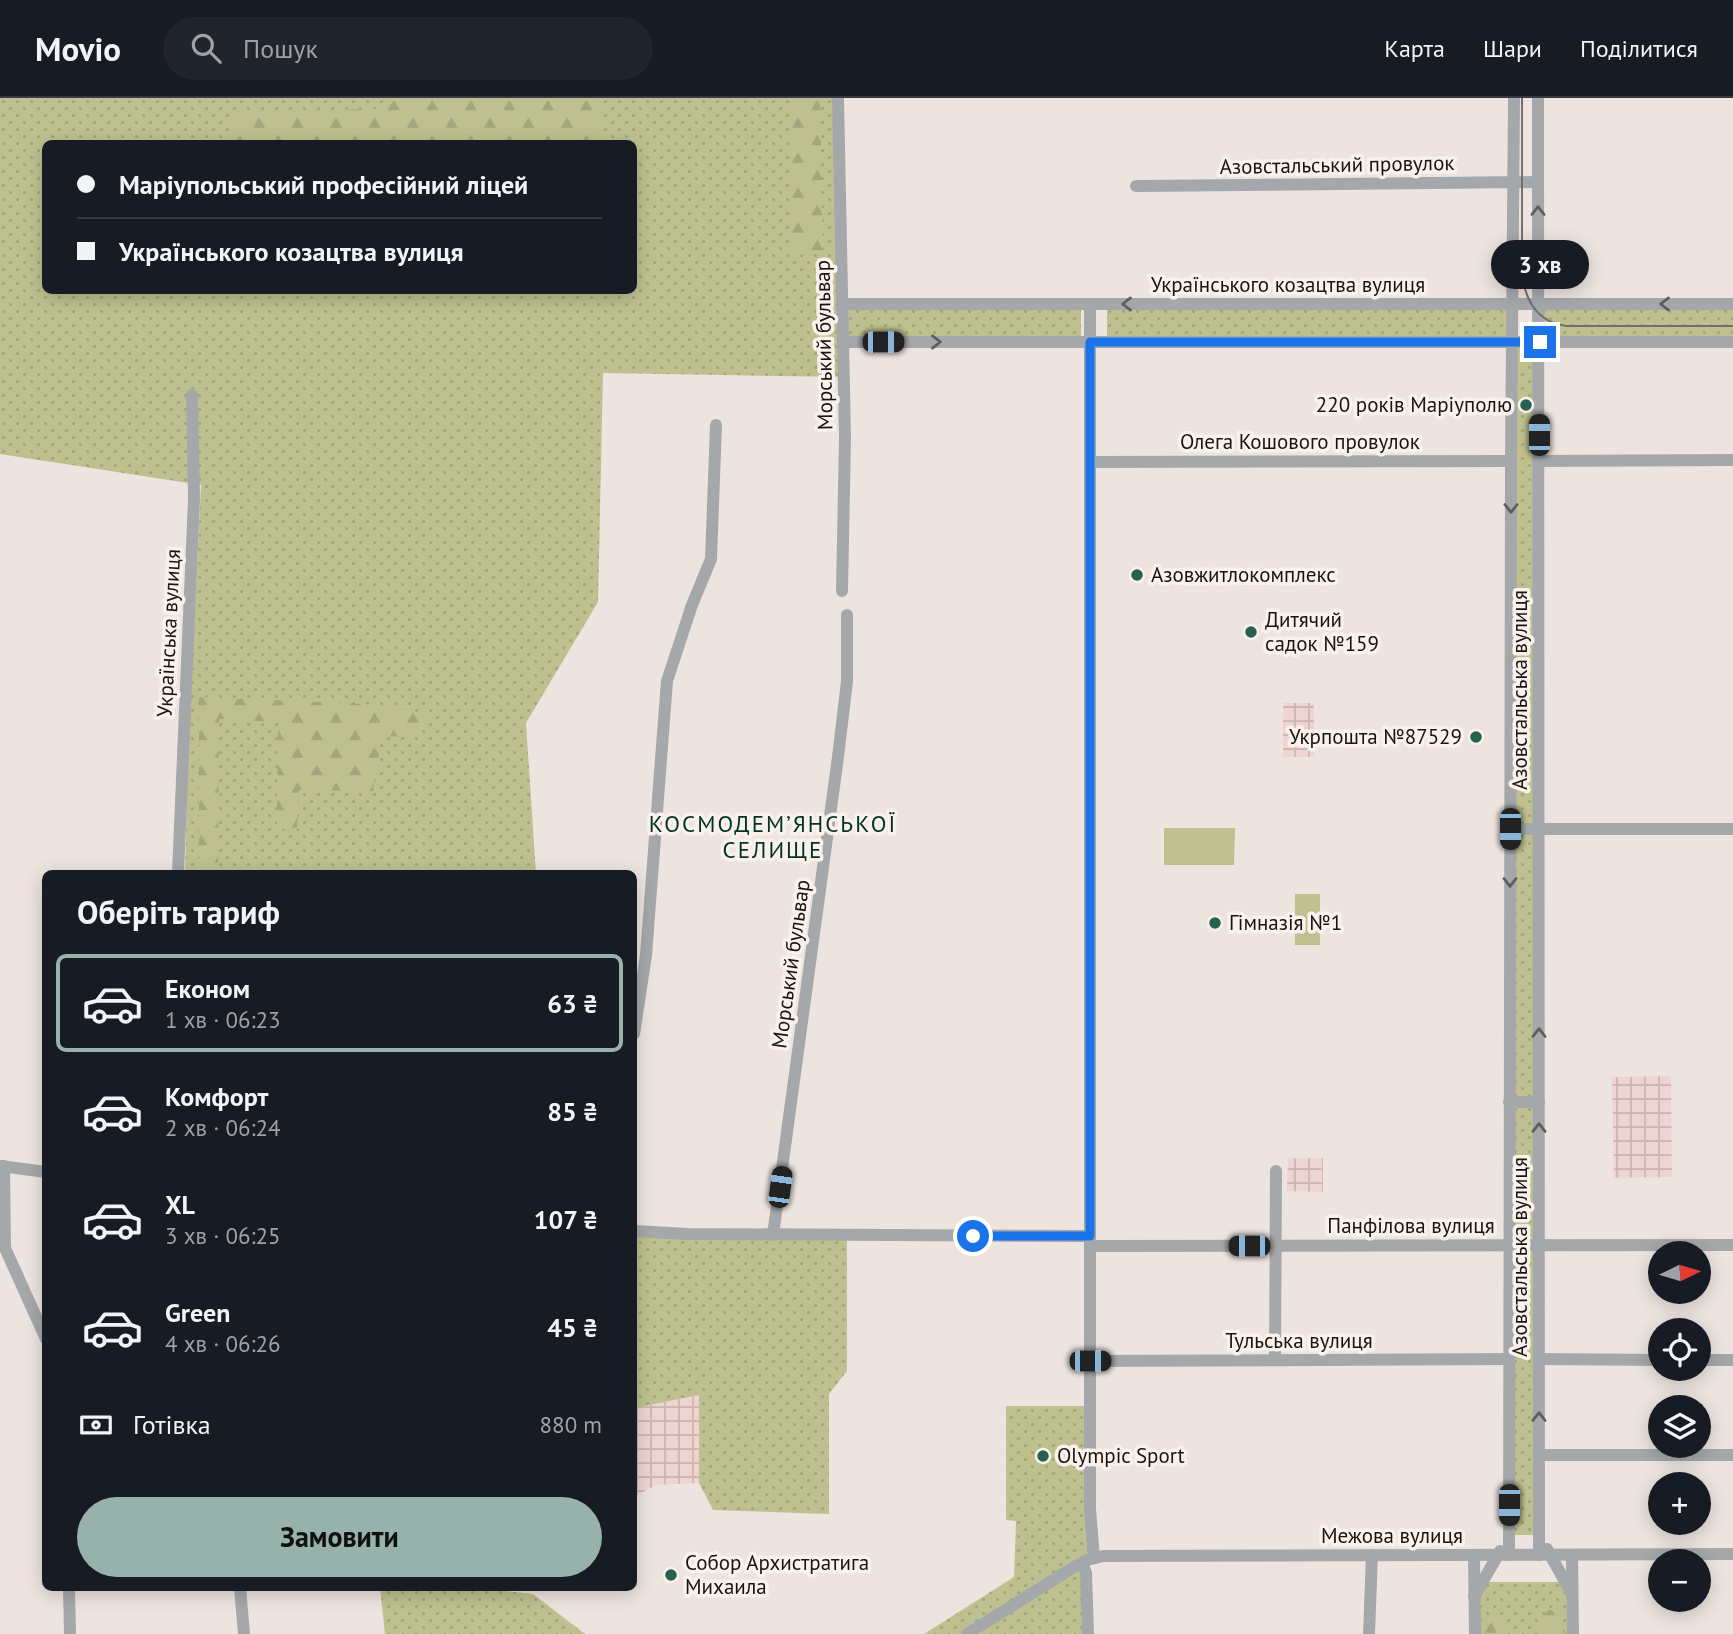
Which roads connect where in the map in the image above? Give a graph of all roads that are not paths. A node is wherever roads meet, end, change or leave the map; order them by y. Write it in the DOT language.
graph roads {
  1 [pos="838,98"];
  2 [pos="1514,98"];
  3 [pos="1538,98"];
  4 [pos="1514,182"];
  5 [pos="1538,182"];
  6 [pos="1136,186"];
  7 [pos="842,304"];
  8 [pos="1090,304"];
  9 [pos="1514,304"];
  10 [pos="1538,304"];
  11 [pos="1733,304"];
  12 [pos="843,342"];
  13 [pos="1090,342"];
  14 [pos="1512,342"];
  15 [pos="1540,342"];
  16 [pos="1733,342"];
  17 [pos="192,395"];
  18 [pos="716,425"];
  19 [pos="1733,460"];
  20 [pos="1511,461"];
  21 [pos="1539,461"];
  22 [pos="1090,462"];
  23 [pos="842,591"];
  24 [pos="847,615"];
  25 [pos="1510,829"];
  26 [pos="1539,829"];
  27 [pos="1733,829"];
  28 [pos="178,870"];
  29 [pos="637,1014"];
  30 [pos="1510,1102"];
  31 [pos="1539,1102"];
  32 [pos="2,1166"];
  33 [pos="42,1171"];
  34 [pos="1276,1171"];
  35 [pos="637,1231"];
  36 [pos="773,1235"];
  37 [pos="1090,1241"];
  38 [pos="1509,1245"];
  39 [pos="1539,1245"];
  40 [pos="1733,1245"];
  41 [pos="1276,1246"];
  42 [pos="42,1330"];
  43 [pos="1509,1359"];
  44 [pos="1539,1359"];
  45 [pos="1275,1360"];
  46 [pos="1648,1360"];
  47 [pos="1711,1360"];
  48 [pos="1733,1360"];
  49 [pos="1090,1361"];
  50 [pos="1539,1455"];
  51 [pos="1733,1455"];
  52 [pos="1372,1555"];
  53 [pos="1474,1555"];
  54 [pos="1504,1555"];
  55 [pos="1544,1555"];
  56 [pos="1572,1555"];
  57 [pos="1733,1555"];
  58 [pos="1094,1558"];
  59 [pos="1082,1563"];
  60 [pos="69,1591"];
  61 [pos="240,1591"];
  62 [pos="1572,1594"];
  63 [pos="1474,1597"];
  64 [pos="70,1634"];
  65 [pos="244,1634"];
  66 [pos="967,1634"];
  67 [pos="1088,1634"];
  68 [pos="1370,1634"];
  69 [pos="1475,1634"];
  70 [pos="1573,1634"];
  1 -- 7 [label="street, Морський бульвар"];
  2 -- 4 [label="street, Азовстальська вулиця"];
  3 -- 5 [label="street, Азовстальська вулиця"];
  4 -- 5 [label="street, Азовстальський провулок"];
  4 -- 6 [label="street, Азовстальський провулок"];
  4 -- 9 [label="street, Азовстальська вулиця"];
  10 -- 5 [label="street, Азовстальська вулиця, one-way"];
  7 -- 8 [label="street, Українського козацтва вулиця"];
  7 -- 12 [label="street, Морський бульвар"];
  9 -- 8 [label="street, Українського козацтва вулиця, one-way"];
  8 -- 13 [label="street"];
  9 -- 10 [label="street, Українського козацтва вулиця"];
  9 -- 14 [label="street, Азовстальська вулиця"];
  11 -- 10 [label="street, Українського козацтва вулиця, one-way"];
  10 -- 15 [label="street, Азовстальська вулиця"];
  12 -- 13 [label="street, one-way"];
  12 -- 23 [label="street, Морський бульвар"];
  13 -- 14 [label="street"];
  13 -- 22 [label="street"];
  14 -- 15 [label="street"];
  14 -- 20 [label="street, Азовстальська вулиця"];
  15 -- 16 [label="street"];
  15 -- 21 [label="street, Азовстальська вулиця"];
  17 -- 28 [label="street, Українська вулиця"];
  18 -- 29 [label="street"];
  19 -- 21 [label="street"];
  20 -- 22 [label="street, Олега Кошового провулок"];
  20 -- 25 [label="street, Азовстальська вулиця, one-way"];
  21 -- 26 [label="street, Азовстальська вулиця"];
  22 -- 37 [label="street"];
  24 -- 36 [label="street, Морський бульвар"];
  25 -- 26 [label="street"];
  25 -- 30 [label="street, Азовстальська вулиця, one-way"];
  26 -- 27 [label="street"];
  31 -- 26 [label="street, Азовстальська вулиця, one-way"];
  30 -- 31 [label="street"];
  30 -- 38 [label="street, Азовстальська вулиця"];
  39 -- 31 [label="street, Азовстальська вулиця, one-way"];
  32 -- 33 [label="street"];
  32 -- 42 [label="street"];
  34 -- 41 [label="street"];
  35 -- 36 [label="street, Панфілова вулиця"];
  36 -- 37 [label="street, Панфілова вулиця"];
  37 -- 41 [label="street, Панфілова вулиця"];
  37 -- 49 [label="street"];
  38 -- 39 [label="street, Панфілова вулиця"];
  38 -- 41 [label="street, Панфілова вулиця"];
  38 -- 43 [label="street, Азовстальська вулиця"];
  39 -- 40 [label="street, Панфілова вулиця"];
  39 -- 44 [label="street, Азовстальська вулиця"];
  41 -- 45 [label="street"];
  43 -- 45 [label="street, Тульська вулиця"];
  43 -- 54 [label="street, Азовстальська вулиця"];
  44 -- 46 [label="street"];
  50 -- 44 [label="street, Азовстальська вулиця, one-way"];
  45 -- 49 [label="street, Тульська вулиця"];
  47 -- 48 [label="street"];
  49 -- 58 [label="street"];
  50 -- 51 [label="street"];
  50 -- 55 [label="street, Азовстальська вулиця"];
  52 -- 53 [label="street, Межова вулиця"];
  52 -- 58 [label="street, Межова вулиця"];
  52 -- 68 [label="street"];
  53 -- 54 [label="street, Межова вулиця"];
  53 -- 63 [label="street"];
  54 -- 55 [label="street, Межова вулиця"];
  54 -- 63 [label="street, Азовстальська вулиця"];
  55 -- 56 [label="street, Межова вулиця"];
  55 -- 62 [label="street, Азовстальська вулиця"];
  56 -- 57 [label="street, Межова вулиця"];
  56 -- 62 [label="street, Азовстальська вулиця"];
  58 -- 59 [label="street, Межова вулиця"];
  59 -- 66 [label="street, Межова вулиця"];
  59 -- 67 [label="street"];
  60 -- 64 [label="street"];
  61 -- 65 [label="street"];
  62 -- 70 [label="street, Азовстальська вулиця"];
  63 -- 69 [label="street"];
}
